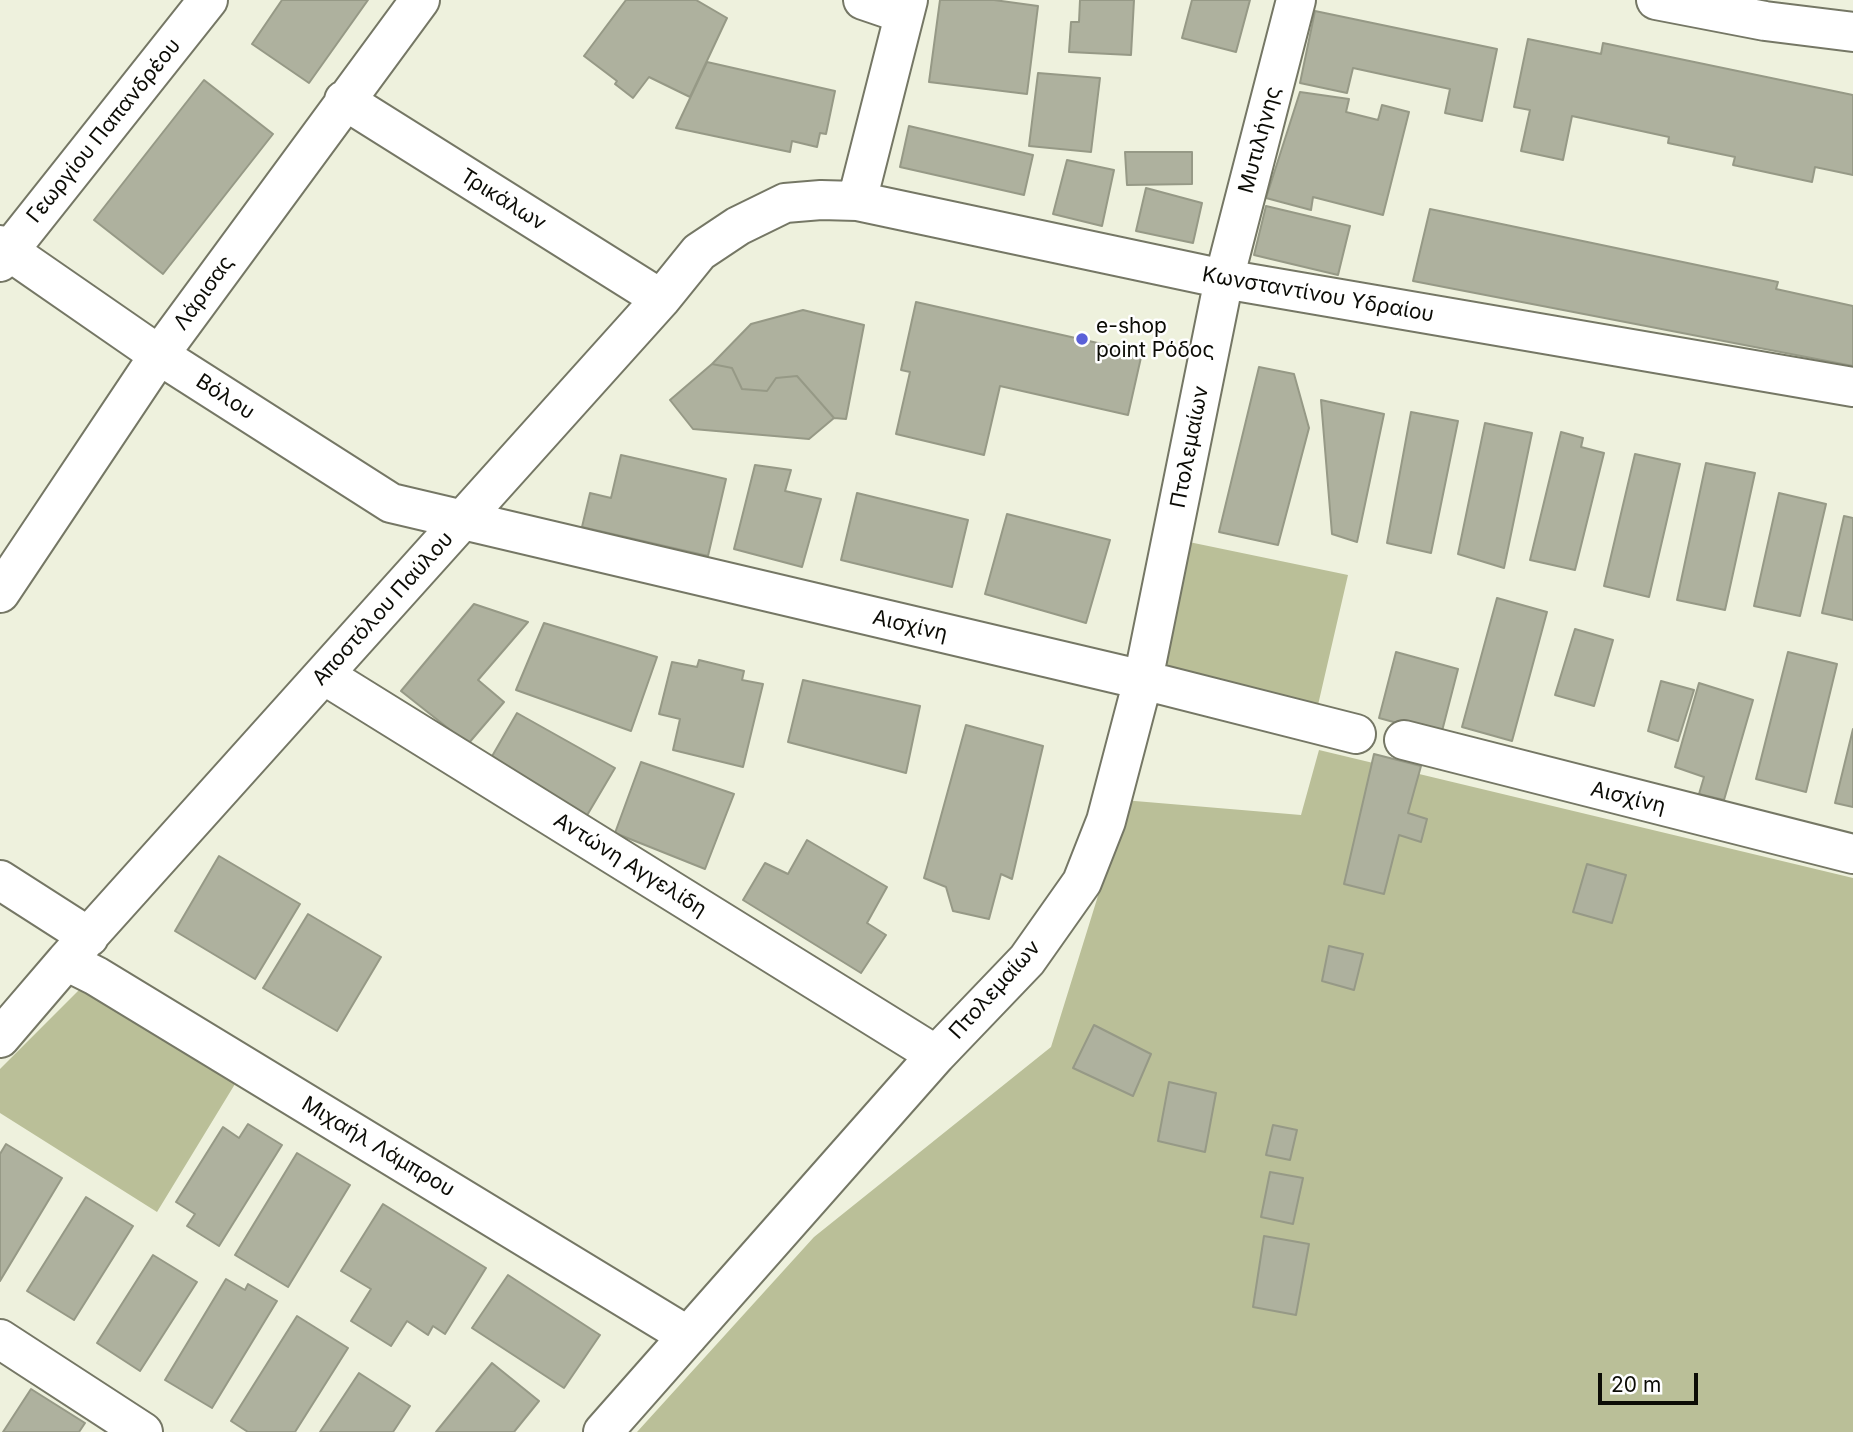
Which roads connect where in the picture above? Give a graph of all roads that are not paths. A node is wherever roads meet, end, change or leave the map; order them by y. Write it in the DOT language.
graph roads {
  1 [pos="208,0"];
  2 [pos="420,0"];
  3 [pos="863,0"];
  4 [pos="1296,0"];
  5 [pos="1656,0"];
  6 [pos="906,7"];
  7 [pos="1768,10"];
  8 [pos="1853,32"];
  9 [pos="344,100"];
  10 [pos="857,201"];
  11 [pos="785,203"];
  12 [pos="3,252"];
  13 [pos="1224,279"];
  14 [pos="661,299"];
  15 [pos="159,355"];
  16 [pos="1853,387"];
  17 [pos="463,521"];
  18 [pos="0,593"];
  19 [pos="324,675"];
  20 [pos="1143,680"];
  21 [pos="1356,734"];
  22 [pos="1404,740"];
  23 [pos="1853,854"];
  24 [pos="0,880"];
  25 [pos="78,949"];
  26 [pos="0,1038"];
  27 [pos="936,1055"];
  28 [pos="688,1336"];
  29 [pos="0,1339"];
  30 [pos="143,1432"];
  31 [pos="603,1432"];
  1 -- 12 [label="street, Γεωργίου Παπανδρέου"];
  2 -- 9 [label="street, Λάρισας"];
  3 -- 6 [label="street"];
  4 -- 13 [label="street, Μυτιλήνης"];
  5 -- 7 [label="street"];
  6 -- 10 [label="street"];
  7 -- 8 [label="street"];
  9 -- 14 [label="street, Τρικάλων"];
  9 -- 15 [label="street, Λάρισας"];
  10 -- 11 [label="street, Κωνσταντίνου Υδραίου"];
  10 -- 13 [label="street, Κωνσταντίνου Υδραίου"];
  11 -- 14 [label="street, Αποστόλου Παύλου"];
  12 -- 15 [label="street, Βόλου"];
  13 -- 16 [label="street, Κωνσταντίνου Υδραίου"];
  13 -- 20 [label="street, Πτολεμαίων"];
  14 -- 17 [label="street, Αποστόλου Παύλου"];
  15 -- 17 [label="street, Βόλου"];
  15 -- 18 [label="street, Λάρισας"];
  17 -- 19 [label="street, Αποστόλου Παύλου"];
  17 -- 20 [label="street, Αισχίνη"];
  19 -- 25 [label="street, Αποστόλου Παύλου"];
  19 -- 27 [label="street, Αντώνη Αγγελίδη"];
  20 -- 21 [label="street, Αισχίνη"];
  20 -- 27 [label="street, Πτολεμαίων"];
  22 -- 23 [label="street, Αισχίνη"];
  24 -- 25 [label="street, Μιχαήλ Λάμπρου"];
  25 -- 26 [label="street, Αποστόλου Παύλου"];
  25 -- 28 [label="street, Μιχαήλ Λάμπρου"];
  27 -- 28 [label="street, Πτολεμαίων"];
  28 -- 31 [label="street, Πτολεμαίων"];
  29 -- 30 [label="street"];
}
